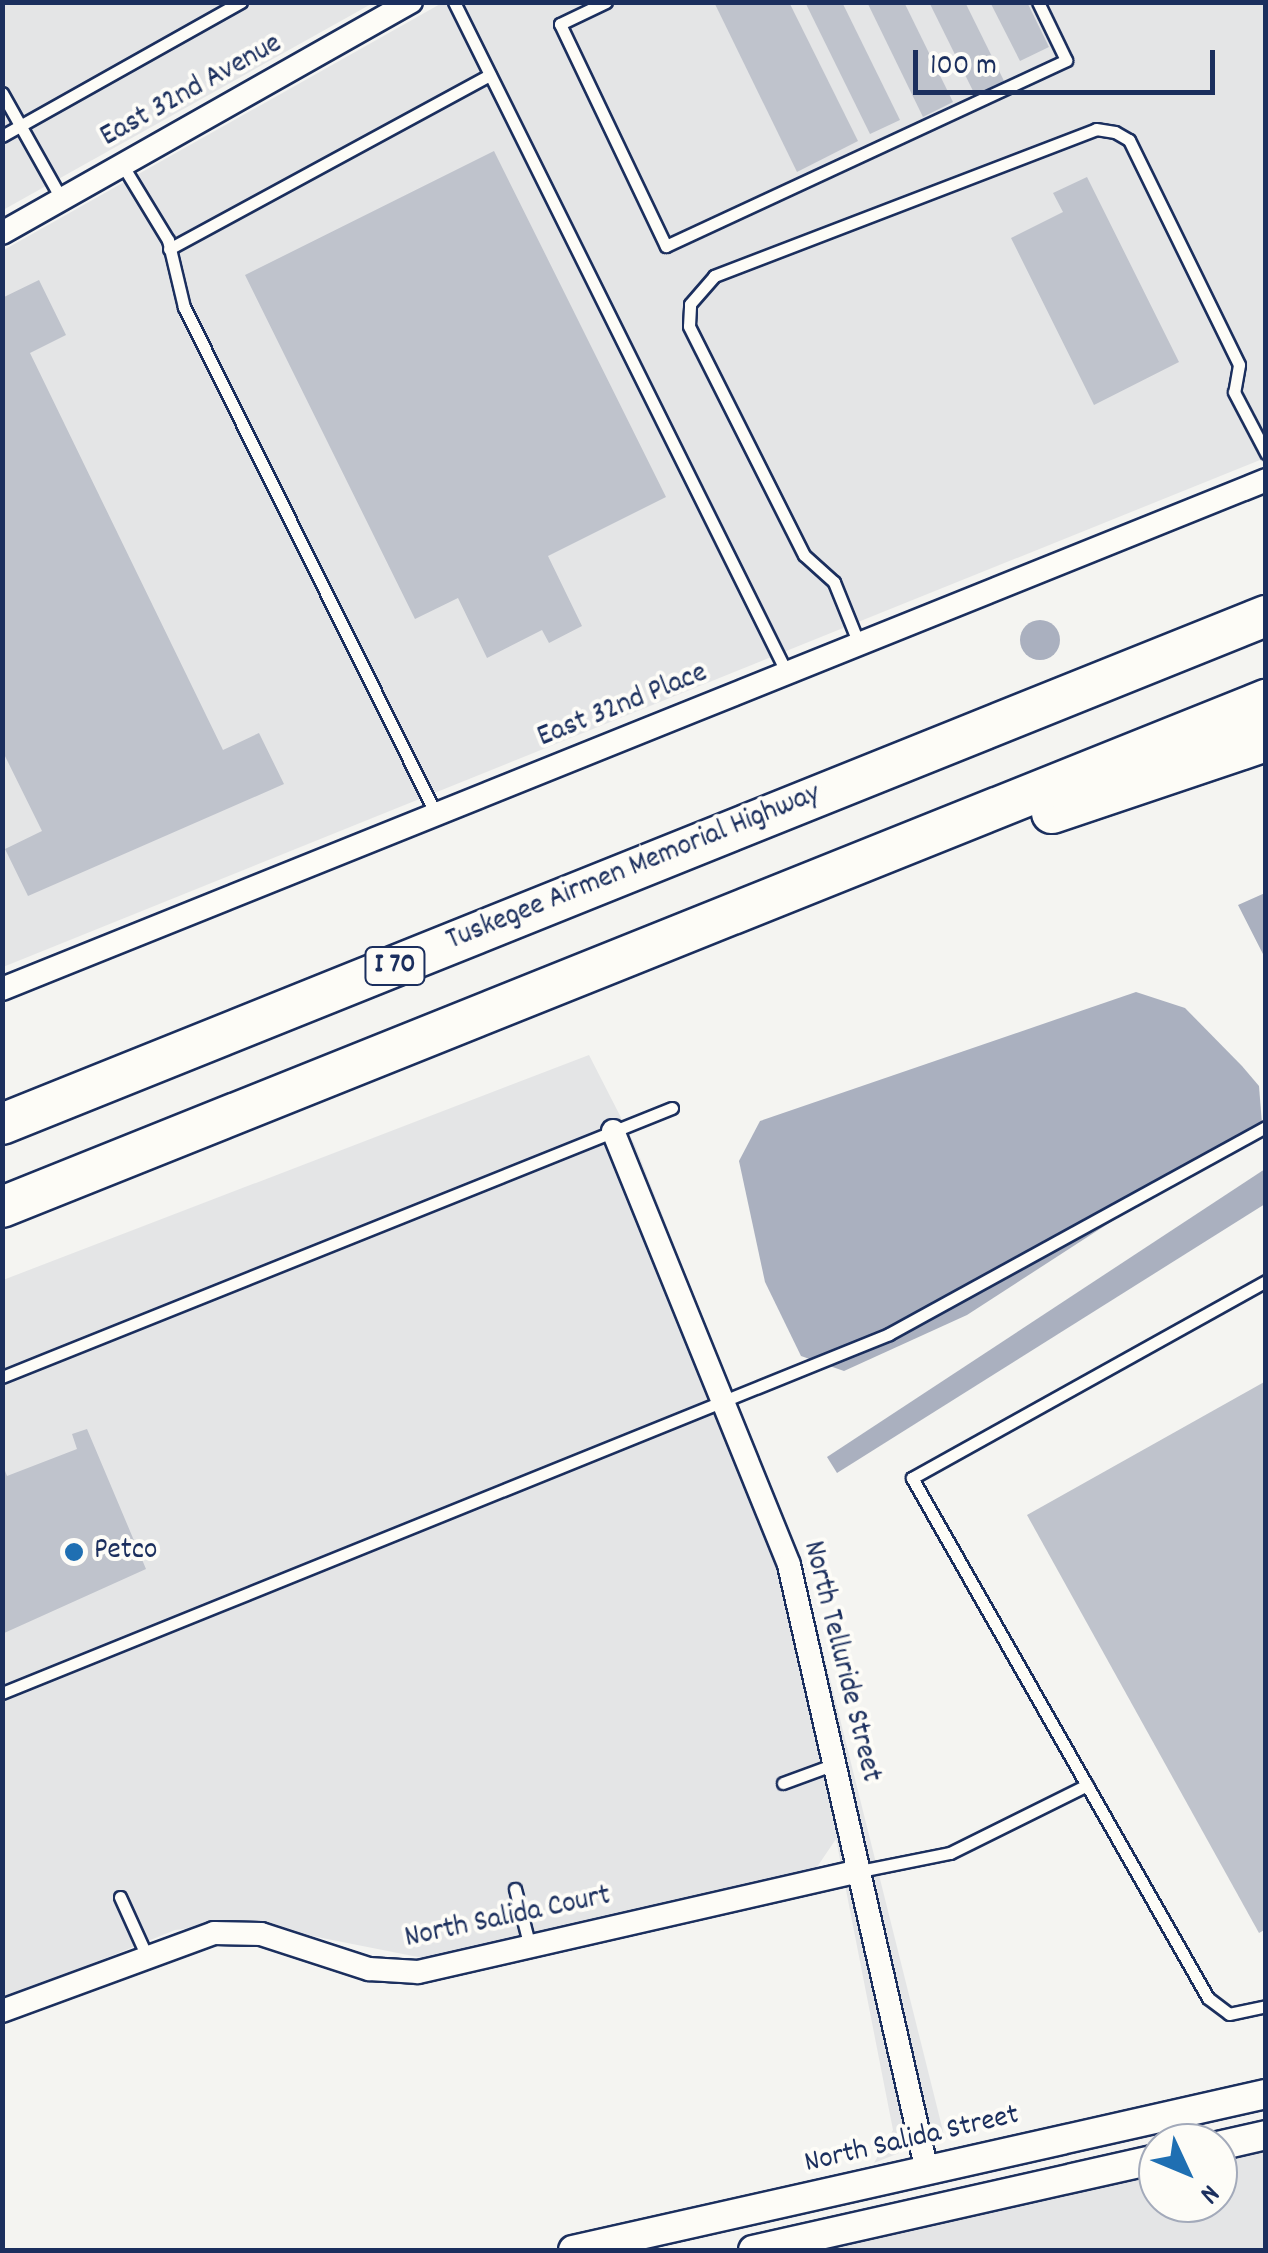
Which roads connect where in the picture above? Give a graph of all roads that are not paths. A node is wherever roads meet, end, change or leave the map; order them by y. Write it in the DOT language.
graph roads {
  1 [pos="241,2"];
  2 [pos="412,2"];
  3 [pos="454,2"];
  4 [pos="606,2"];
  5 [pos="1038,2"];
  6 [pos="490,75"];
  7 [pos="2,93"];
  8 [pos="21,126"];
  9 [pos="2,136"];
  10 [pos="123,166"];
  11 [pos="62,200"];
  12 [pos="2,234"];
  13 [pos="170,249"];
  14 [pos="1266,453"];
  15 [pos="1266,480"];
  16 [pos="1266,596"];
  17 [pos="1266,616"];
  18 [pos="860,644"];
  19 [pos="787,673"];
  20 [pos="1266,700"];
  21 [pos="1266,741"];
  22 [pos="787,806"];
  23 [pos="436,814"];
  24 [pos="660,945"];
  25 [pos="2,989"];
  26 [pos="672,1108"];
  27 [pos="2,1124"];
  28 [pos="1266,1127"];
  29 [pos="613,1131"];
  30 [pos="2,1207"];
  31 [pos="1266,1281"];
  32 [pos="2,1378"];
  33 [pos="724,1403"];
  34 [pos="2,1693"];
  35 [pos="836,1764"];
  36 [pos="782,1783"];
  37 [pos="1086,1784"];
  38 [pos="860,1871"];
  39 [pos="515,1889"];
  40 [pos="120,1897"];
  41 [pos="530,1947"];
  42 [pos="145,1952"];
  43 [pos="1266,2006"];
  44 [pos="2,2011"];
  45 [pos="1266,2094"];
  46 [pos="1266,2135"];
  47 [pos="1238,2141"];
  48 [pos="1138,2163"];
  49 [pos="928,2170"];
  50 [pos="573,2250"];
  51 [pos="753,2250"];
  1 -- 8 [label="lane"];
  2 -- 10 [label="street, East 32nd Avenue"];
  3 -- 6 [label="lane"];
  4 -- 5 [label="lane"];
  6 -- 13 [label="lane"];
  6 -- 19 [label="lane"];
  7 -- 8 [label="lane"];
  8 -- 9 [label="lane"];
  8 -- 11 [label="lane"];
  10 -- 11 [label="street, East 32nd Avenue"];
  10 -- 13 [label="lane"];
  11 -- 12 [label="street, East 32nd Avenue"];
  13 -- 23 [label="lane"];
  14 -- 18 [label="lane"];
  15 -- 18 [label="street, East 32nd Place"];
  16 -- 22 [label="highway"];
  17 -- 22 [label="highway, Tuskegee Airmen Memorial Highway / I 70"];
  18 -- 19 [label="street, East 32nd Place"];
  19 -- 23 [label="street, East 32nd Place"];
  20 -- 24 [label="highway"];
  21 -- 24 [label="highway"];
  22 -- 27 [label="highway, Tuskegee Airmen Memorial Highway / I 70"];
  23 -- 25 [label="street, East 32nd Place"];
  24 -- 30 [label="highway"];
  26 -- 29 [label="lane"];
  28 -- 33 [label="lane"];
  29 -- 32 [label="lane"];
  29 -- 33 [label="street, North Telluride Street"];
  31 -- 37 [label="lane"];
  33 -- 34 [label="lane"];
  33 -- 35 [label="street, North Telluride Street"];
  35 -- 36 [label="lane"];
  35 -- 38 [label="street, North Telluride Street"];
  37 -- 38 [label="lane"];
  37 -- 43 [label="lane"];
  38 -- 41 [label="street, North Salida Court"];
  38 -- 49 [label="street, North Telluride Street"];
  39 -- 41 [label="lane"];
  40 -- 42 [label="lane"];
  41 -- 42 [label="street, North Salida Court"];
  42 -- 44 [label="street, North Salida Court"];
  45 -- 49 [label="street, North Salida Street"];
  46 -- 47 [label="street"];
  48 -- 51 [label="street"];
  49 -- 50 [label="street, North Salida Street"];
}
